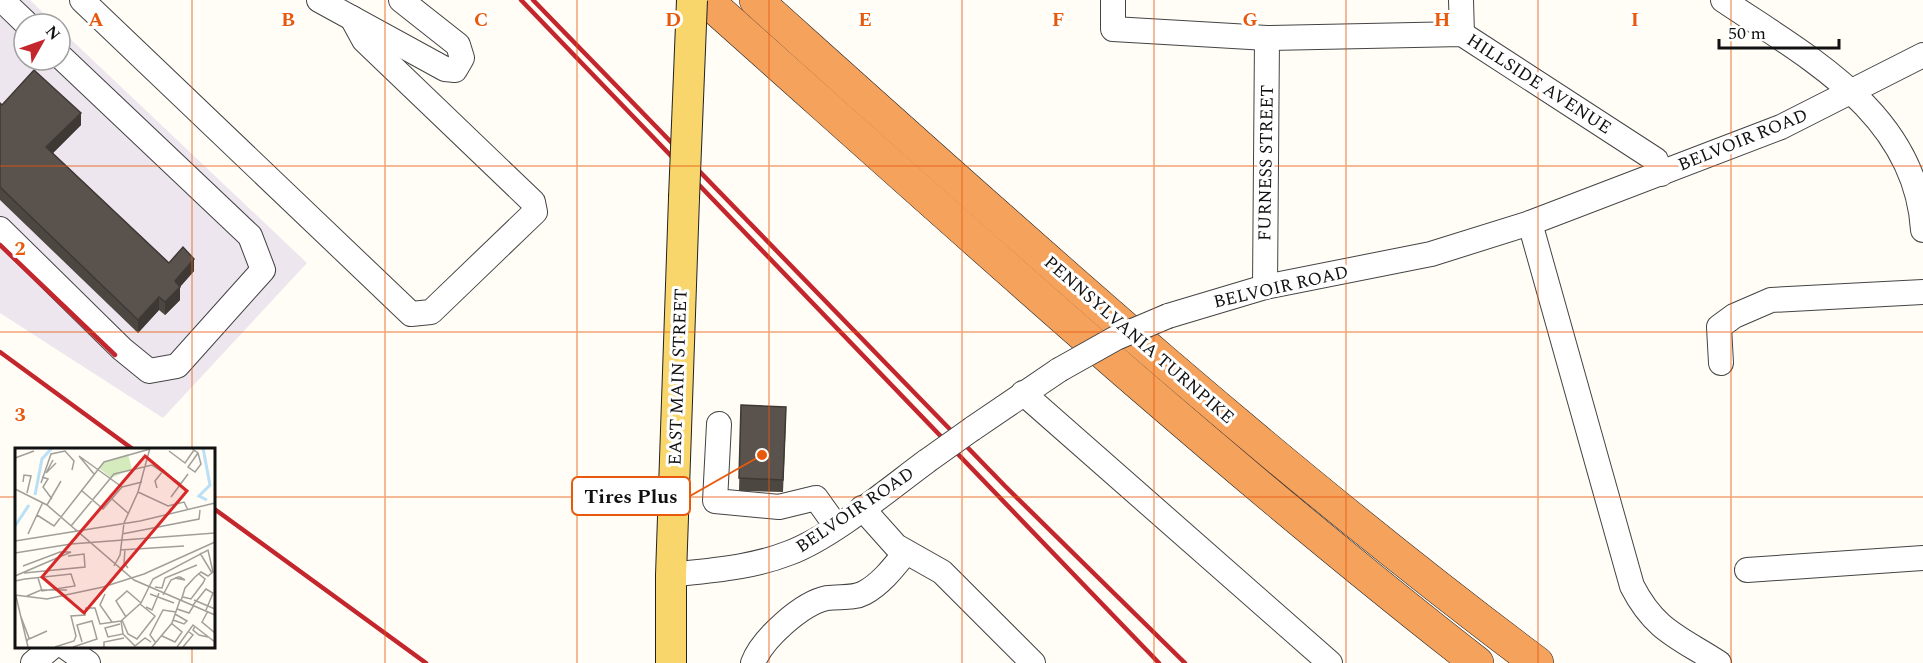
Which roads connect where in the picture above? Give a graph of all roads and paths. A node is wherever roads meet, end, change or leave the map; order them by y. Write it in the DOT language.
graph roads {
  1 [pos="2,0"];
  2 [pos="82,0"];
  3 [pos="319,0"];
  4 [pos="400,0"];
  5 [pos="692,0"];
  6 [pos="706,0"];
  7 [pos="756,0"];
  8 [pos="1113,0"];
  9 [pos="1461,0"];
  10 [pos="1723,0"];
  11 [pos="14,12"];
  12 [pos="352,18"];
  13 [pos="1461,34"];
  14 [pos="1267,38"];
  15 [pos="1923,55"];
  16 [pos="72,67"];
  17 [pos="1852,92"];
  18 [pos="1661,174"];
  19 [pos="1530,223"];
  20 [pos="0,229"];
  21 [pos="1923,230"];
  22 [pos="1265,287"];
  23 [pos="1923,292"];
  24 [pos="1721,363"];
  25 [pos="1023,393"];
  26 [pos="719,423"];
  27 [pos="862,508"];
  28 [pos="836,526"];
  29 [pos="906,552"];
  30 [pos="1923,558"];
  31 [pos="1747,570"];
  32 [pos="671,575"];
  33 [pos="52,648"];
  34 [pos="67,648"];
  35 [pos="33,663"];
  36 [pos="88,663"];
  37 [pos="671,663"];
  38 [pos="753,663"];
  39 [pos="1033,663"];
  40 [pos="1329,663"];
  41 [pos="1477,663"];
  42 [pos="1537,663"];
  43 [pos="1719,663"];
  1 -- 11 [label="street"];
  2 -- 12 [label="street"];
  3 -- 12 [label="street"];
  4 -- 12 [label="street"];
  5 -- 32 [label="main road, EAST MAIN STREET, bridge"];
  6 -- 41 [label="highway, PENNSYLVANIA TURNPIKE"];
  7 -- 42 [label="highway, PENNSYLVANIA TURNPIKE"];
  8 -- 14 [label="street, HILLSIDE AVENUE"];
  9 -- 13 [label="street"];
  10 -- 17 [label="street"];
  13 -- 14 [label="street, HILLSIDE AVENUE"];
  13 -- 18 [label="street, HILLSIDE AVENUE"];
  14 -- 22 [label="street, FURNESS STREET"];
  15 -- 17 [label="street, BELVOIR ROAD"];
  16 -- 20 [label="street"];
  17 -- 18 [label="street, BELVOIR ROAD"];
  17 -- 21 [label="street"];
  18 -- 19 [label="street, BELVOIR ROAD"];
  19 -- 22 [label="street, BELVOIR ROAD"];
  19 -- 43 [label="street"];
  22 -- 25 [label="street, BELVOIR ROAD, bridge"];
  23 -- 24 [label="street"];
  25 -- 27 [label="street, BELVOIR ROAD, bridge"];
  25 -- 40 [label="street"];
  26 -- 28 [label="street"];
  27 -- 28 [label="street, BELVOIR ROAD"];
  27 -- 29 [label="street"];
  28 -- 32 [label="street, BELVOIR ROAD"];
  29 -- 38 [label="street"];
  29 -- 39 [label="street"];
  30 -- 31 [label="street"];
  32 -- 37 [label="main road, EAST MAIN STREET"];
  33 -- 35 [label="street"];
  34 -- 36 [label="street"];
}
